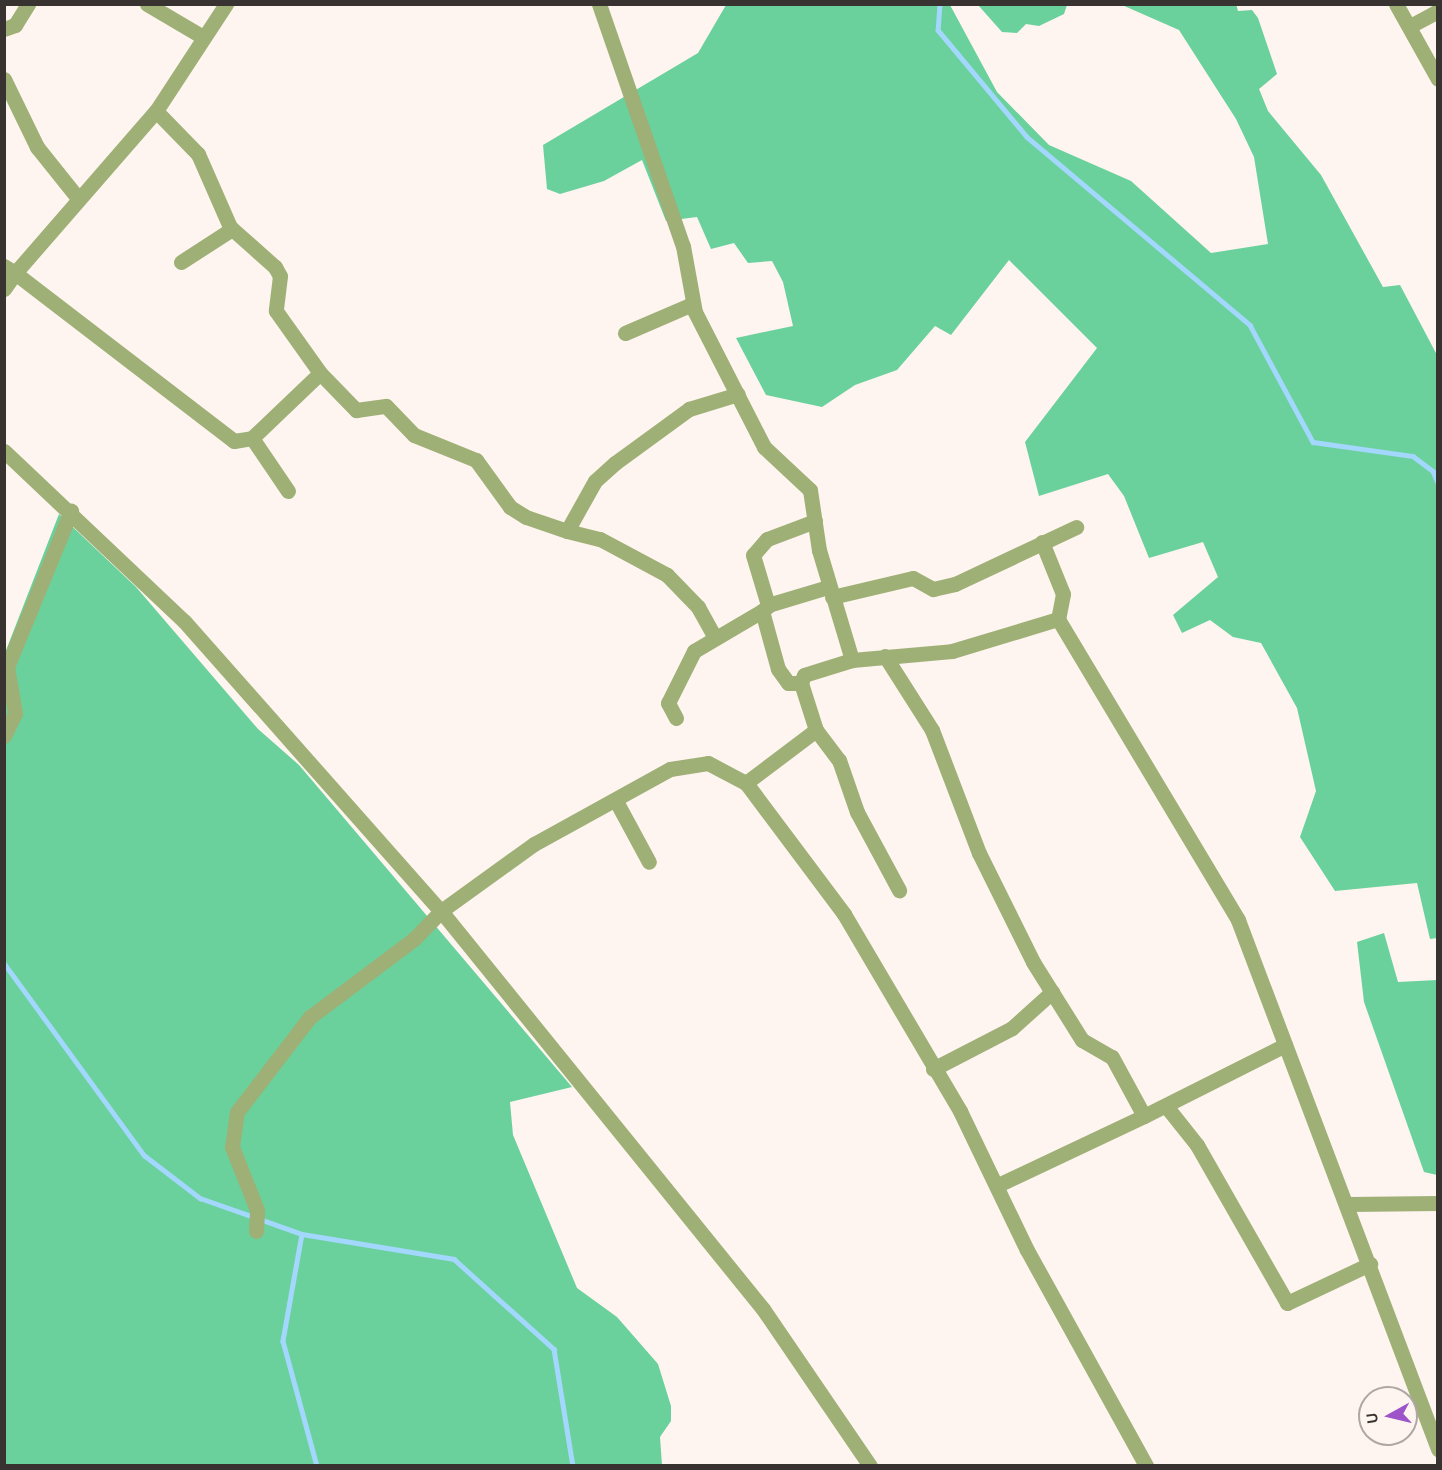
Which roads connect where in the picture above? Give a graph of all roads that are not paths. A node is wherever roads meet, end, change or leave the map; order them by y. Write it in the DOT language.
graph roads {
  1 [pos="28,4"];
  2 [pos="147,4"];
  3 [pos="226,4"];
  4 [pos="599,4"];
  5 [pos="1396,4"];
  6 [pos="1437,11"];
  7 [pos="1410,26"];
  8 [pos="4,29"];
  9 [pos="203,37"];
  10 [pos="4,79"];
  11 [pos="1437,79"];
  12 [pos="156,111"];
  13 [pos="77,196"];
  14 [pos="232,229"];
  15 [pos="181,262"];
  16 [pos="10,270"];
  17 [pos="4,289"];
  18 [pos="692,304"];
  19 [pos="625,333"];
  20 [pos="320,373"];
  21 [pos="738,394"];
  22 [pos="252,438"];
  23 [pos="4,451"];
  24 [pos="288,491"];
  25 [pos="71,511"];
  26 [pos="814,521"];
  27 [pos="1077,527"];
  28 [pos="567,531"];
  29 [pos="1042,542"];
  30 [pos="830,592"];
  31 [pos="765,608"];
  32 [pos="1058,619"];
  33 [pos="714,636"];
  34 [pos="885,656"];
  35 [pos="852,660"];
  36 [pos="801,683"];
  37 [pos="676,718"];
  38 [pos="816,730"];
  39 [pos="4,736"];
  40 [pos="746,783"];
  41 [pos="616,801"];
  42 [pos="649,862"];
  43 [pos="900,890"];
  44 [pos="441,911"];
  45 [pos="1052,992"];
  46 [pos="1285,1045"];
  47 [pos="933,1069"];
  48 [pos="1166,1106"];
  49 [pos="1144,1116"];
  50 [pos="998,1185"];
  51 [pos="1437,1203"];
  52 [pos="1348,1204"];
  53 [pos="256,1222"];
  54 [pos="1370,1264"];
  55 [pos="1437,1449"];
  56 [pos="870,1466"];
  57 [pos="1146,1466"];
  1 -- 8 [label="street"];
  2 -- 9 [label="street"];
  3 -- 9 [label="street"];
  4 -- 18 [label="street"];
  5 -- 7 [label="street"];
  6 -- 7 [label="street"];
  7 -- 11 [label="street"];
  9 -- 12 [label="street"];
  10 -- 13 [label="street"];
  12 -- 13 [label="street"];
  12 -- 14 [label="street"];
  13 -- 16 [label="street"];
  14 -- 15 [label="street"];
  14 -- 20 [label="street"];
  16 -- 17 [label="street"];
  16 -- 22 [label="street"];
  18 -- 19 [label="street"];
  18 -- 21 [label="street"];
  20 -- 22 [label="street"];
  20 -- 28 [label="street"];
  21 -- 26 [label="street"];
  21 -- 28 [label="street"];
  22 -- 24 [label="street"];
  23 -- 25 [label="street"];
  25 -- 39 [label="street"];
  25 -- 44 [label="street"];
  26 -- 30 [label="street"];
  26 -- 31 [label="street"];
  27 -- 29 [label="street"];
  28 -- 33 [label="street"];
  29 -- 30 [label="street"];
  29 -- 32 [label="street"];
  30 -- 31 [label="street"];
  30 -- 35 [label="street"];
  31 -- 33 [label="street"];
  31 -- 36 [label="street"];
  32 -- 34 [label="street"];
  32 -- 46 [label="street"];
  33 -- 37 [label="street"];
  34 -- 35 [label="street"];
  34 -- 45 [label="street"];
  35 -- 36 [label="street"];
  36 -- 38 [label="street"];
  38 -- 40 [label="street"];
  38 -- 43 [label="street"];
  40 -- 41 [label="street"];
  40 -- 47 [label="street"];
  41 -- 42 [label="street"];
  41 -- 44 [label="street"];
  44 -- 53 [label="street"];
  44 -- 56 [label="street"];
  45 -- 47 [label="street"];
  45 -- 49 [label="street"];
  46 -- 48 [label="street"];
  46 -- 52 [label="street"];
  47 -- 50 [label="street"];
  48 -- 49 [label="street"];
  48 -- 54 [label="street"];
  49 -- 50 [label="street"];
  50 -- 57 [label="street"];
  51 -- 52 [label="street"];
  52 -- 54 [label="street"];
  54 -- 55 [label="street"];
}
